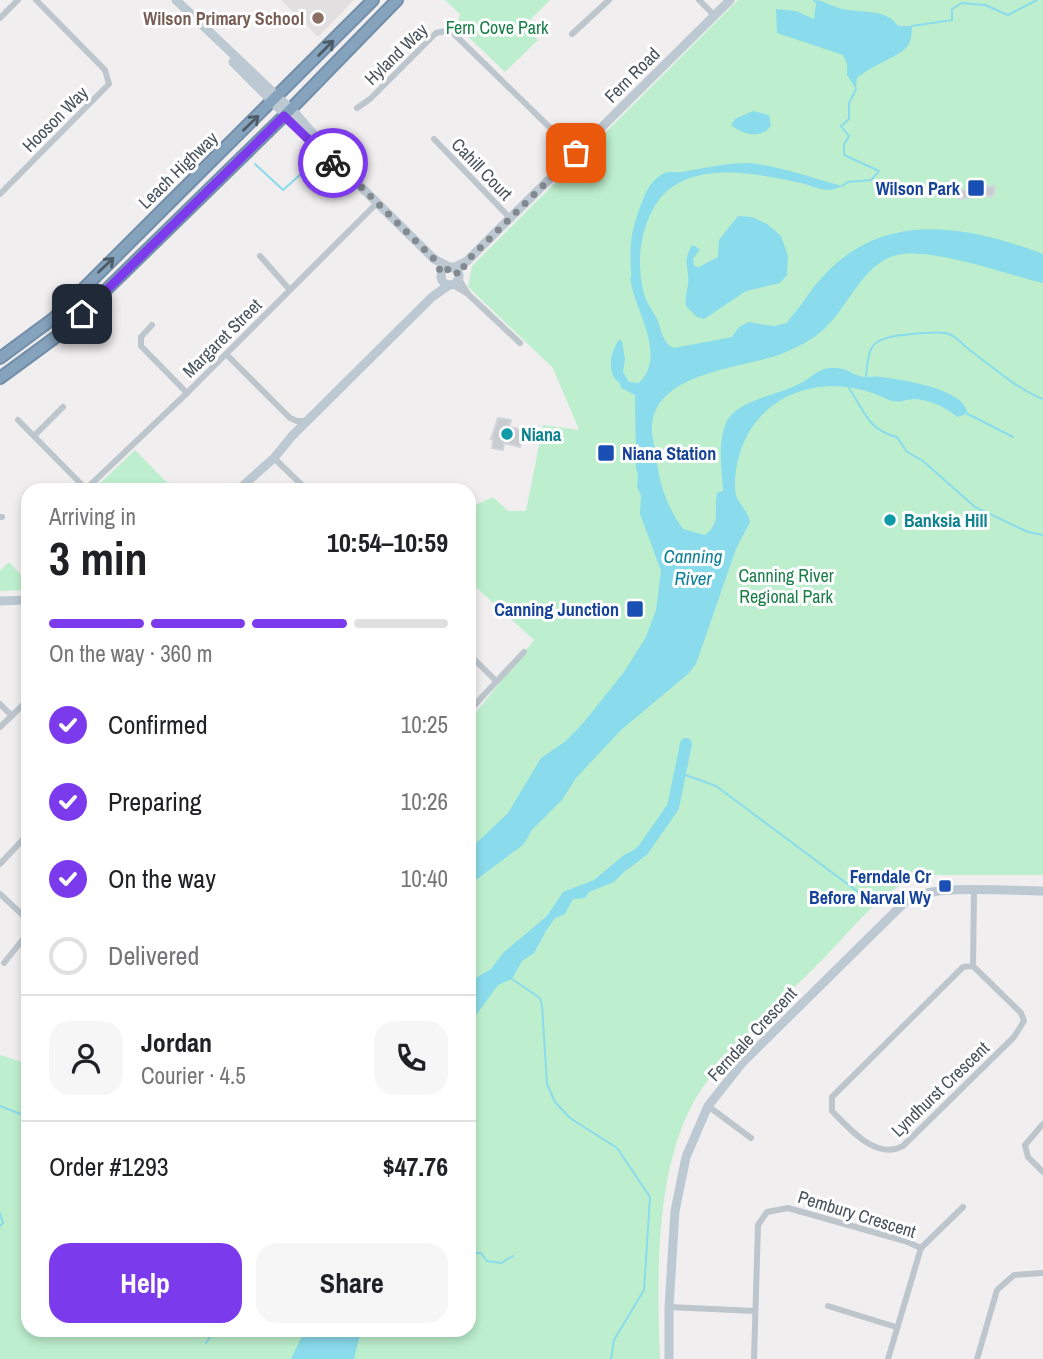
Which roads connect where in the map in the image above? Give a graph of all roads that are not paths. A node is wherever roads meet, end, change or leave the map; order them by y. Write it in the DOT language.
graph roads {
  1 [pos="18,0"];
  2 [pos="36,0"];
  3 [pos="176,0"];
  4 [pos="373,0"];
  5 [pos="397,0"];
  6 [pos="609,0"];
  7 [pos="699,0"];
  8 [pos="730,0"];
  9 [pos="714,15"];
  10 [pos="0,18"];
  11 [pos="572,34"];
  12 [pos="274,100"];
  13 [pos="357,108"];
  14 [pos="287,112"];
  15 [pos="433,139"];
  16 [pos="576,153"];
  17 [pos="0,194"];
  18 [pos="377,203"];
  19 [pos="510,218"];
  20 [pos="260,256"];
  21 [pos="451,276"];
  22 [pos="290,290"];
  23 [pos="152,325"];
  24 [pos="520,343"];
  25 [pos="226,354"];
  26 [pos="0,358"];
  27 [pos="0,376"];
  28 [pos="187,393"];
  29 [pos="62,407"];
  30 [pos="18,420"];
  31 [pos="307,421"];
  32 [pos="34,436"];
  33 [pos="275,458"];
  34 [pos="79,483"];
  35 [pos="91,483"];
  36 [pos="246,483"];
  37 [pos="300,483"];
  38 [pos="21,600"];
  39 [pos="0,601"];
  40 [pos="524,652"];
  41 [pos="476,661"];
  42 [pos="496,681"];
  43 [pos="476,703"];
  44 [pos="0,704"];
  45 [pos="21,707"];
  46 [pos="12,716"];
  47 [pos="0,727"];
  48 [pos="21,842"];
  49 [pos="0,864"];
  50 [pos="1043,891"];
  51 [pos="974,892"];
  52 [pos="0,894"];
  53 [pos="21,914"];
  54 [pos="21,942"];
  55 [pos="4,963"];
  56 [pos="973,966"];
  57 [pos="708,1106"];
  58 [pos="1043,1124"];
  59 [pos="751,1138"];
  60 [pos="1043,1172"];
  61 [pos="963,1208"];
  62 [pos="921,1248"];
  63 [pos="1043,1273"];
  64 [pos="828,1306"];
  65 [pos="669,1307"];
  66 [pos="755,1311"];
  67 [pos="897,1327"];
  68 [pos="669,1359"];
  69 [pos="754,1359"];
  70 [pos="888,1359"];
  71 [pos="977,1359"];
  1 -- 10 [label="street"];
  2 -- 17 [label="street, Hooson Way"];
  3 -- 12 [label="street"];
  12 -- 4 [label="highway, Leach Highway, one-way"];
  5 -- 14 [label="highway, Leach Highway"];
  6 -- 11 [label="street"];
  7 -- 9 [label="street"];
  8 -- 9 [label="street, Fern Road"];
  9 -- 16 [label="street, Fern Road"];
  12 -- 14 [label="street"];
  26 -- 12 [label="highway, Leach Highway, one-way"];
  13 -- 16 [label="street, Hyland Way"];
  14 -- 18 [label="street"];
  14 -- 27 [label="highway, Leach Highway"];
  15 -- 19 [label="street, Cahill Court"];
  16 -- 19 [label="street, Fern Road"];
  18 -- 21 [label="street"];
  18 -- 22 [label="street, Margaret Street"];
  19 -- 21 [label="street, Fern Road"];
  20 -- 22 [label="street"];
  21 -- 24 [label="street"];
  21 -- 31 [label="street"];
  22 -- 25 [label="street, Margaret Street"];
  23 -- 28 [label="street"];
  25 -- 28 [label="street, Margaret Street"];
  25 -- 31 [label="street"];
  28 -- 35 [label="street, Margaret Street"];
  29 -- 32 [label="street"];
  30 -- 32 [label="street"];
  31 -- 33 [label="street"];
  32 -- 34 [label="street"];
  33 -- 36 [label="street"];
  33 -- 37 [label="street"];
  38 -- 39 [label="street"];
  40 -- 42 [label="street"];
  41 -- 42 [label="street"];
  42 -- 43 [label="street"];
  44 -- 46 [label="street"];
  45 -- 46 [label="street"];
  46 -- 47 [label="street"];
  48 -- 49 [label="street"];
  50 -- 51 [label="street, Ferndale Crescent"];
  51 -- 56 [label="street"];
  51 -- 57 [label="street, Ferndale Crescent"];
  52 -- 53 [label="street"];
  54 -- 55 [label="street"];
  56 -- 56 [label="street, Lyndhurst Crescent"];
  57 -- 59 [label="street"];
  57 -- 65 [label="street, Ferndale Crescent"];
  58 -- 60 [label="street"];
  61 -- 62 [label="street"];
  62 -- 66 [label="street, Pembury Crescent"];
  62 -- 67 [label="street"];
  63 -- 71 [label="street"];
  64 -- 67 [label="street"];
  65 -- 66 [label="street"];
  65 -- 68 [label="street, Ferndale Crescent"];
  66 -- 69 [label="street, Pembury Crescent"];
  67 -- 70 [label="street"];
}
